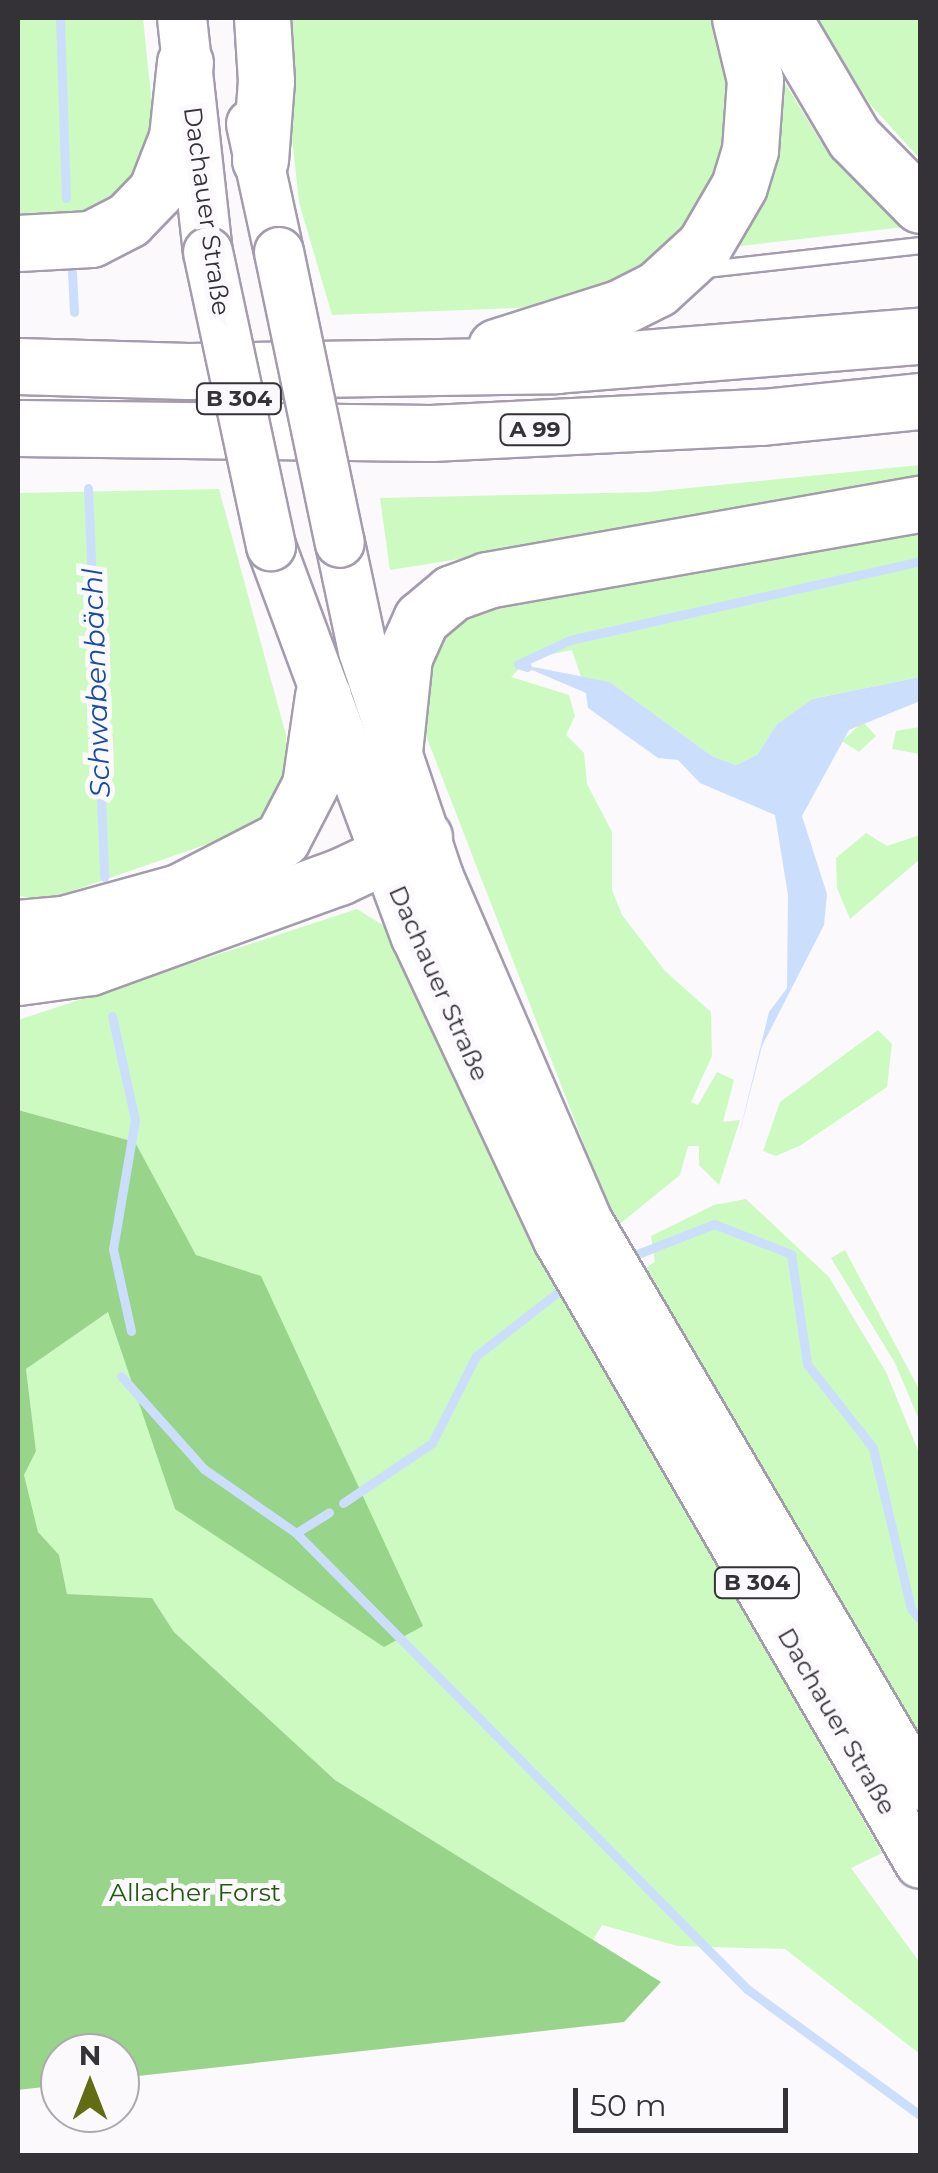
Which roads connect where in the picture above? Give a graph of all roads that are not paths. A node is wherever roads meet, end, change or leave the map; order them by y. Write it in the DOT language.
graph roads {
  1 [pos="236,18"];
  2 [pos="262,18"];
  3 [pos="740,18"];
  4 [pos="784,18"];
  5 [pos="184,40"];
  6 [pos="260,160"];
  7 [pos="920,205"];
  8 [pos="18,243"];
  9 [pos="920,245"];
  10 [pos="678,272"];
  11 [pos="920,336"];
  12 [pos="18,366"];
  13 [pos="426,368"];
  14 [pos="920,401"];
  15 [pos="18,428"];
  16 [pos="148,432"];
  17 [pos="18,468"];
  18 [pos="920,504"];
  19 [pos="323,696"];
  20 [pos="394,752"];
  21 [pos="403,846"];
  22 [pos="18,928"];
  23 [pos="18,977"];
  24 [pos="608,1291"];
  25 [pos="920,1786"];
  26 [pos="920,1864"];
  1 -- 6 [label="main road, Dachauer Straße / B 304"];
  2 -- 6 [label="highway"];
  3 -- 10 [label="highway"];
  4 -- 7 [label="highway"];
  5 -- 8 [label="highway"];
  5 -- 19 [label="main road, Dachauer Straße / B 304, bridge"];
  6 -- 20 [label="main road, Dachauer Straße / B 304, bridge"];
  9 -- 10 [label="lane"];
  10 -- 13 [label="highway"];
  11 -- 13 [label="highway"];
  12 -- 13 [label="highway"];
  14 -- 16 [label="highway, A 99"];
  15 -- 16 [label="highway, A 99"];
  16 -- 17 [label="highway"];
  18 -- 20 [label="highway"];
  19 -- 21 [label="main road, Dachauer Straße / B 304"];
  19 -- 22 [label="highway"];
  20 -- 21 [label="main road, Dachauer Straße / B 304"];
  21 -- 23 [label="highway"];
  21 -- 24 [label="main road, Dachauer Straße / B 304"];
  24 -- 25 [label="main road, Dachauer Straße / B 304"];
  24 -- 26 [label="main road, Dachauer Straße / B 304"];
}
